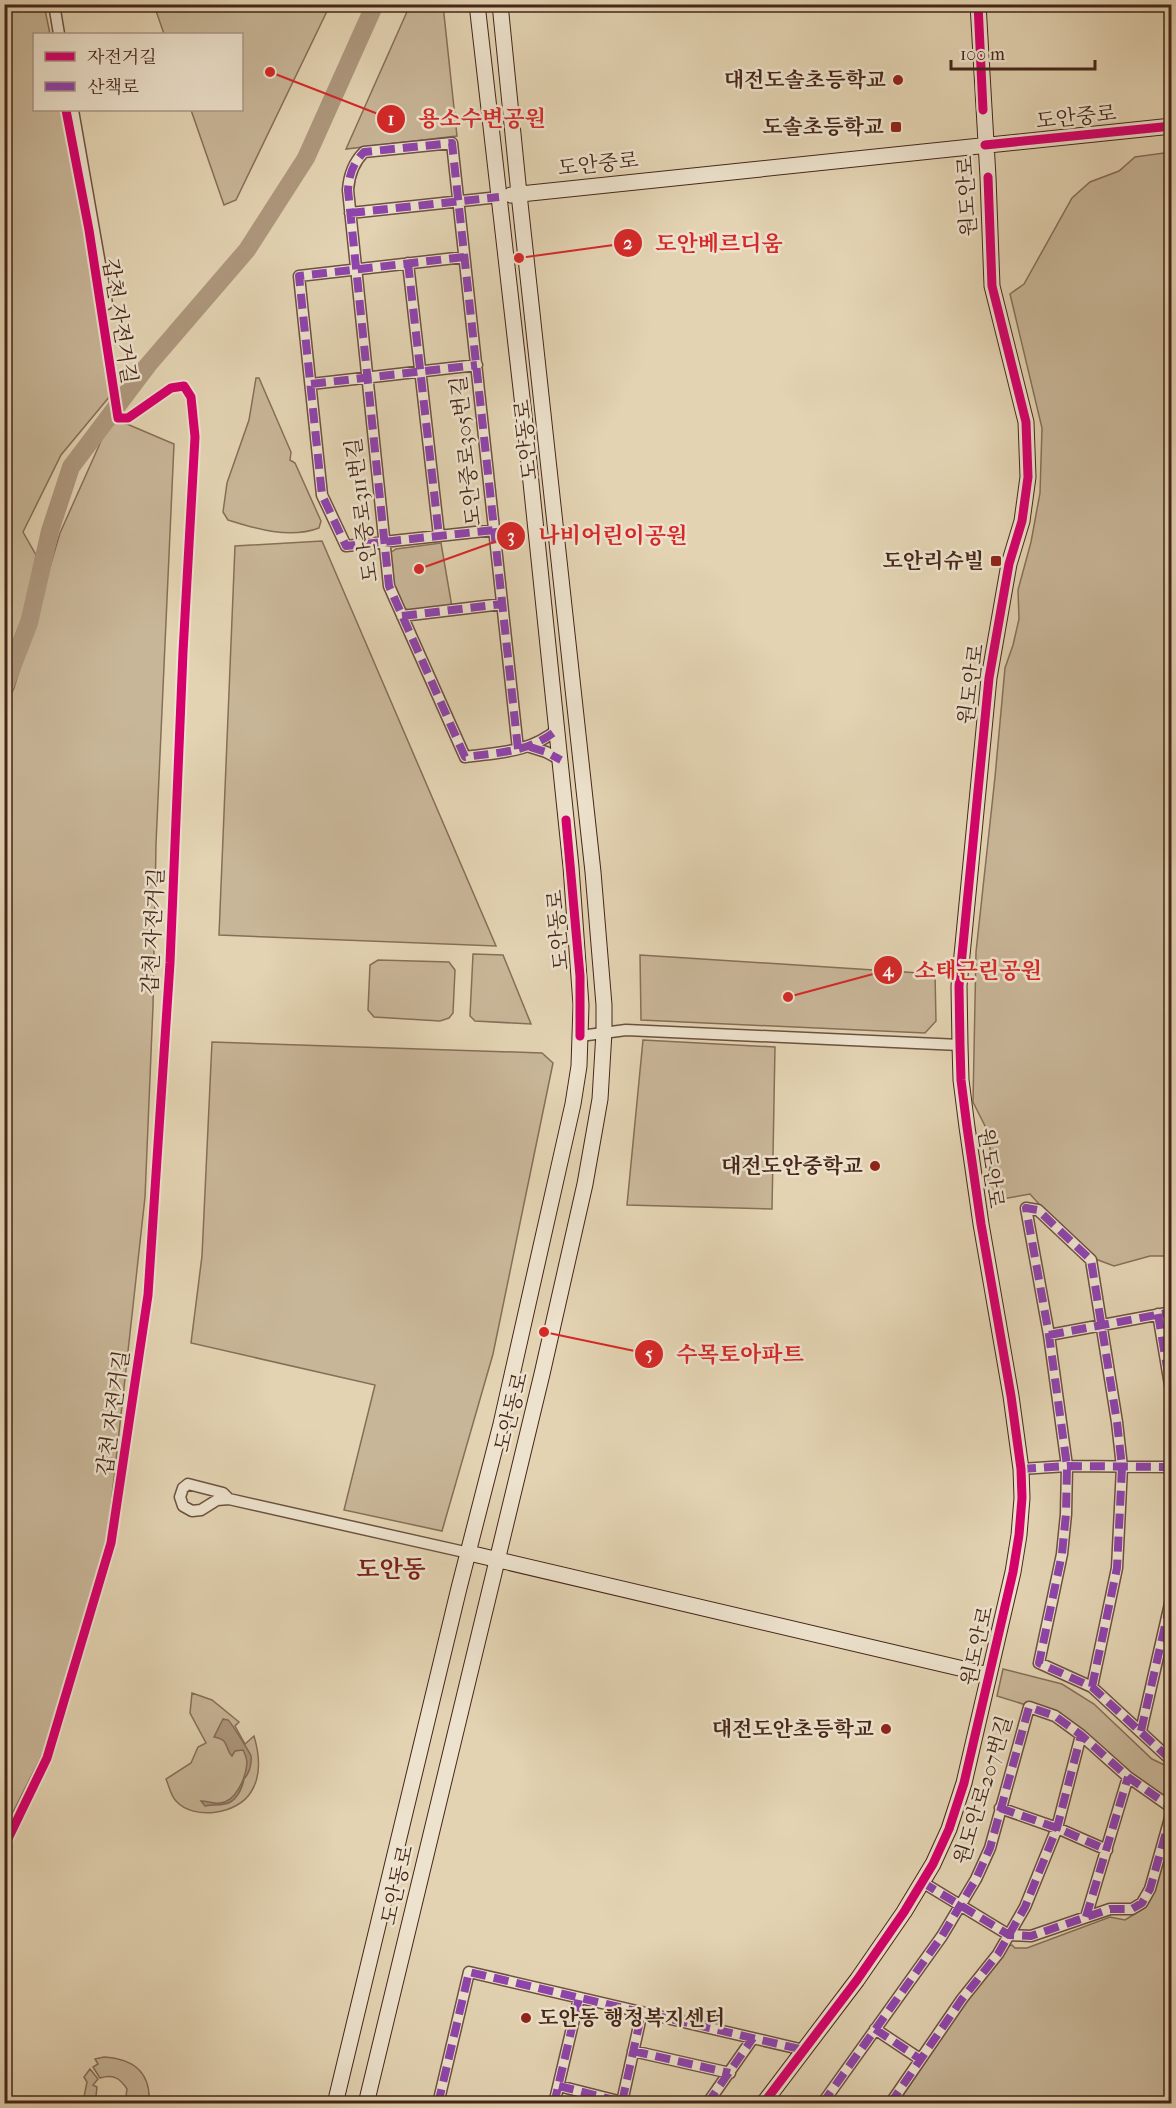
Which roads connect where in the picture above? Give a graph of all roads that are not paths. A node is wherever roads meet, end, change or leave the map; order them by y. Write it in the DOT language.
graph roads {
  1 [pos="54,4"];
  2 [pos="477,4"];
  3 [pos="500,4"];
  4 [pos="978,4"];
  5 [pos="59,33"];
  6 [pos="73,111"];
  7 [pos="1172,126"];
  8 [pos="985,145"];
  9 [pos="519,194"];
  10 [pos="499,197"];
  11 [pos="458,201"];
  12 [pos="350,213"];
  13 [pos="464,257"];
  14 [pos="408,263"];
  15 [pos="356,269"];
  16 [pos="107,304"];
  17 [pos="477,365"];
  18 [pos="420,371"];
  19 [pos="367,377"];
  20 [pos="311,384"];
  21 [pos="494,531"];
  22 [pos="439,536"];
  23 [pos="384,542"];
  24 [pos="502,604"];
  25 [pos="402,616"];
  26 [pos="558,729"];
  27 [pos="530,747"];
  28 [pos="518,749"];
  29 [pos="561,760"];
  30 [pos="604,1032"];
  31 [pos="580,1036"];
  32 [pos="960,1045"];
  33 [pos="1172,1312"];
  34 [pos="1158,1314"];
  35 [pos="1101,1325"];
  36 [pos="1049,1335"];
  37 [pos="1172,1397"];
  38 [pos="1067,1466"];
  39 [pos="1122,1467"];
  40 [pos="1172,1467"];
  41 [pos="1021,1469"];
  42 [pos="229,1499"];
  43 [pos="469,1552"];
  44 [pos="496,1559"];
  45 [pos="1172,1594"];
  46 [pos="989,1675"];
  47 [pos="1092,1687"];
  48 [pos="1141,1731"];
  49 [pos="1081,1734"];
  50 [pos="1172,1761"];
  51 [pos="1128,1777"];
  52 [pos="1000,1808"];
  53 [pos="1172,1810"];
  54 [pos="1057,1828"];
  55 [pos="1107,1850"];
  56 [pos="922,1882"];
  57 [pos="961,1906"];
  58 [pos="1086,1917"];
  59 [pos="1010,1935"];
  60 [pos="579,1998"];
  61 [pos="642,2012"];
  62 [pos="875,2029"];
  63 [pos="753,2038"];
  64 [pos="804,2050"];
  65 [pos="633,2051"];
  66 [pos="920,2059"];
  67 [pos="730,2073"];
  68 [pos="559,2086"];
  69 [pos="335,2103"];
  70 [pos="366,2103"];
  71 [pos="438,2103"];
  72 [pos="554,2103"];
  73 [pos="626,2103"];
  74 [pos="707,2103"];
  75 [pos="763,2103"];
  76 [pos="822,2103"];
  77 [pos="890,2103"];
  1 -- 5 [label="street"];
  2 -- 10 [label="main road, 도안동로"];
  3 -- 9 [label="main road, 도안동로"];
  4 -- 8 [label="main road, 원도안로"];
  6 -- 16 [label="street"];
  7 -- 8 [label="main road, 도안중로"];
  8 -- 9 [label="main road, 도안중로"];
  8 -- 32 [label="main road, 원도안로"];
  9 -- 10 [label="main road, 도안중로"];
  9 -- 30 [label="main road, 도안동로"];
  10 -- 11 [label="street, 도안중로"];
  10 -- 26 [label="main road, 도안동로"];
  11 -- 12 [label="street, 도안중로"];
  11 -- 12 [label="street"];
  11 -- 13 [label="street, 도안중로305번길"];
  12 -- 15 [label="street, 도안중로311번길"];
  13 -- 14 [label="street"];
  13 -- 17 [label="street, 도안중로305번길"];
  14 -- 15 [label="street"];
  14 -- 18 [label="street, 도안중로305번길"];
  15 -- 19 [label="street, 도안중로311번길"];
  15 -- 20 [label="street"];
  17 -- 18 [label="street"];
  17 -- 21 [label="street, 도안중로305번길"];
  18 -- 19 [label="street"];
  18 -- 22 [label="street, 도안중로305번길"];
  19 -- 20 [label="street"];
  19 -- 23 [label="street, 도안중로311번길"];
  20 -- 23 [label="street"];
  21 -- 22 [label="street"];
  21 -- 24 [label="street, 도안중로305번길"];
  22 -- 23 [label="street"];
  23 -- 25 [label="street, 도안중로311번길"];
  24 -- 25 [label="street"];
  24 -- 28 [label="street, 도안중로305번길"];
  25 -- 28 [label="street, 도안중로311번길"];
  26 -- 27 [label="street"];
  26 -- 29 [label="main road, 도안동로"];
  27 -- 28 [label="street, 도안중로311번길"];
  27 -- 29 [label="street"];
  29 -- 31 [label="main road, 도안동로"];
  30 -- 31 [label="street"];
  30 -- 32 [label="street"];
  30 -- 44 [label="main road, 도안동로"];
  31 -- 43 [label="main road, 도안동로"];
  32 -- 41 [label="main road, 원도안로"];
  33 -- 34 [label="street"];
  34 -- 35 [label="street"];
  34 -- 37 [label="street"];
  35 -- 36 [label="street"];
  35 -- 36 [label="street"];
  35 -- 39 [label="street"];
  36 -- 38 [label="street"];
  38 -- 39 [label="street"];
  38 -- 41 [label="street"];
  38 -- 47 [label="street"];
  39 -- 40 [label="street"];
  39 -- 47 [label="street"];
  41 -- 46 [label="main road, 원도안로"];
  42 -- 43 [label="street"];
  43 -- 44 [label="main road"];
  43 -- 69 [label="main road, 도안동로"];
  44 -- 46 [label="main road"];
  44 -- 70 [label="main road, 도안동로"];
  45 -- 48 [label="street"];
  46 -- 56 [label="main road, 원도안로"];
  47 -- 48 [label="street"];
  48 -- 50 [label="street"];
  49 -- 51 [label="street, 원도안로207번길"];
  49 -- 52 [label="street, 원도안로207번길"];
  49 -- 54 [label="street"];
  51 -- 53 [label="street, 원도안로207번길"];
  51 -- 55 [label="street"];
  52 -- 54 [label="street"];
  52 -- 57 [label="street, 원도안로207번길"];
  53 -- 58 [label="street, 원도안로207번길"];
  54 -- 55 [label="street"];
  54 -- 59 [label="street"];
  55 -- 58 [label="street"];
  56 -- 57 [label="street"];
  56 -- 64 [label="main road, 원도안로"];
  57 -- 59 [label="street"];
  57 -- 62 [label="street, 원도안로207번길"];
  58 -- 59 [label="street, 원도안로207번길"];
  59 -- 66 [label="street"];
  60 -- 61 [label="street"];
  60 -- 68 [label="street"];
  60 -- 71 [label="street"];
  61 -- 63 [label="street"];
  61 -- 65 [label="street"];
  62 -- 66 [label="street"];
  62 -- 76 [label="street, 원도안로207번길"];
  63 -- 64 [label="street"];
  63 -- 67 [label="street"];
  64 -- 75 [label="main road, 원도안로"];
  65 -- 67 [label="street"];
  65 -- 73 [label="street"];
  66 -- 77 [label="street"];
  67 -- 74 [label="street"];
  68 -- 72 [label="street"];
  68 -- 73 [label="street"];
}
